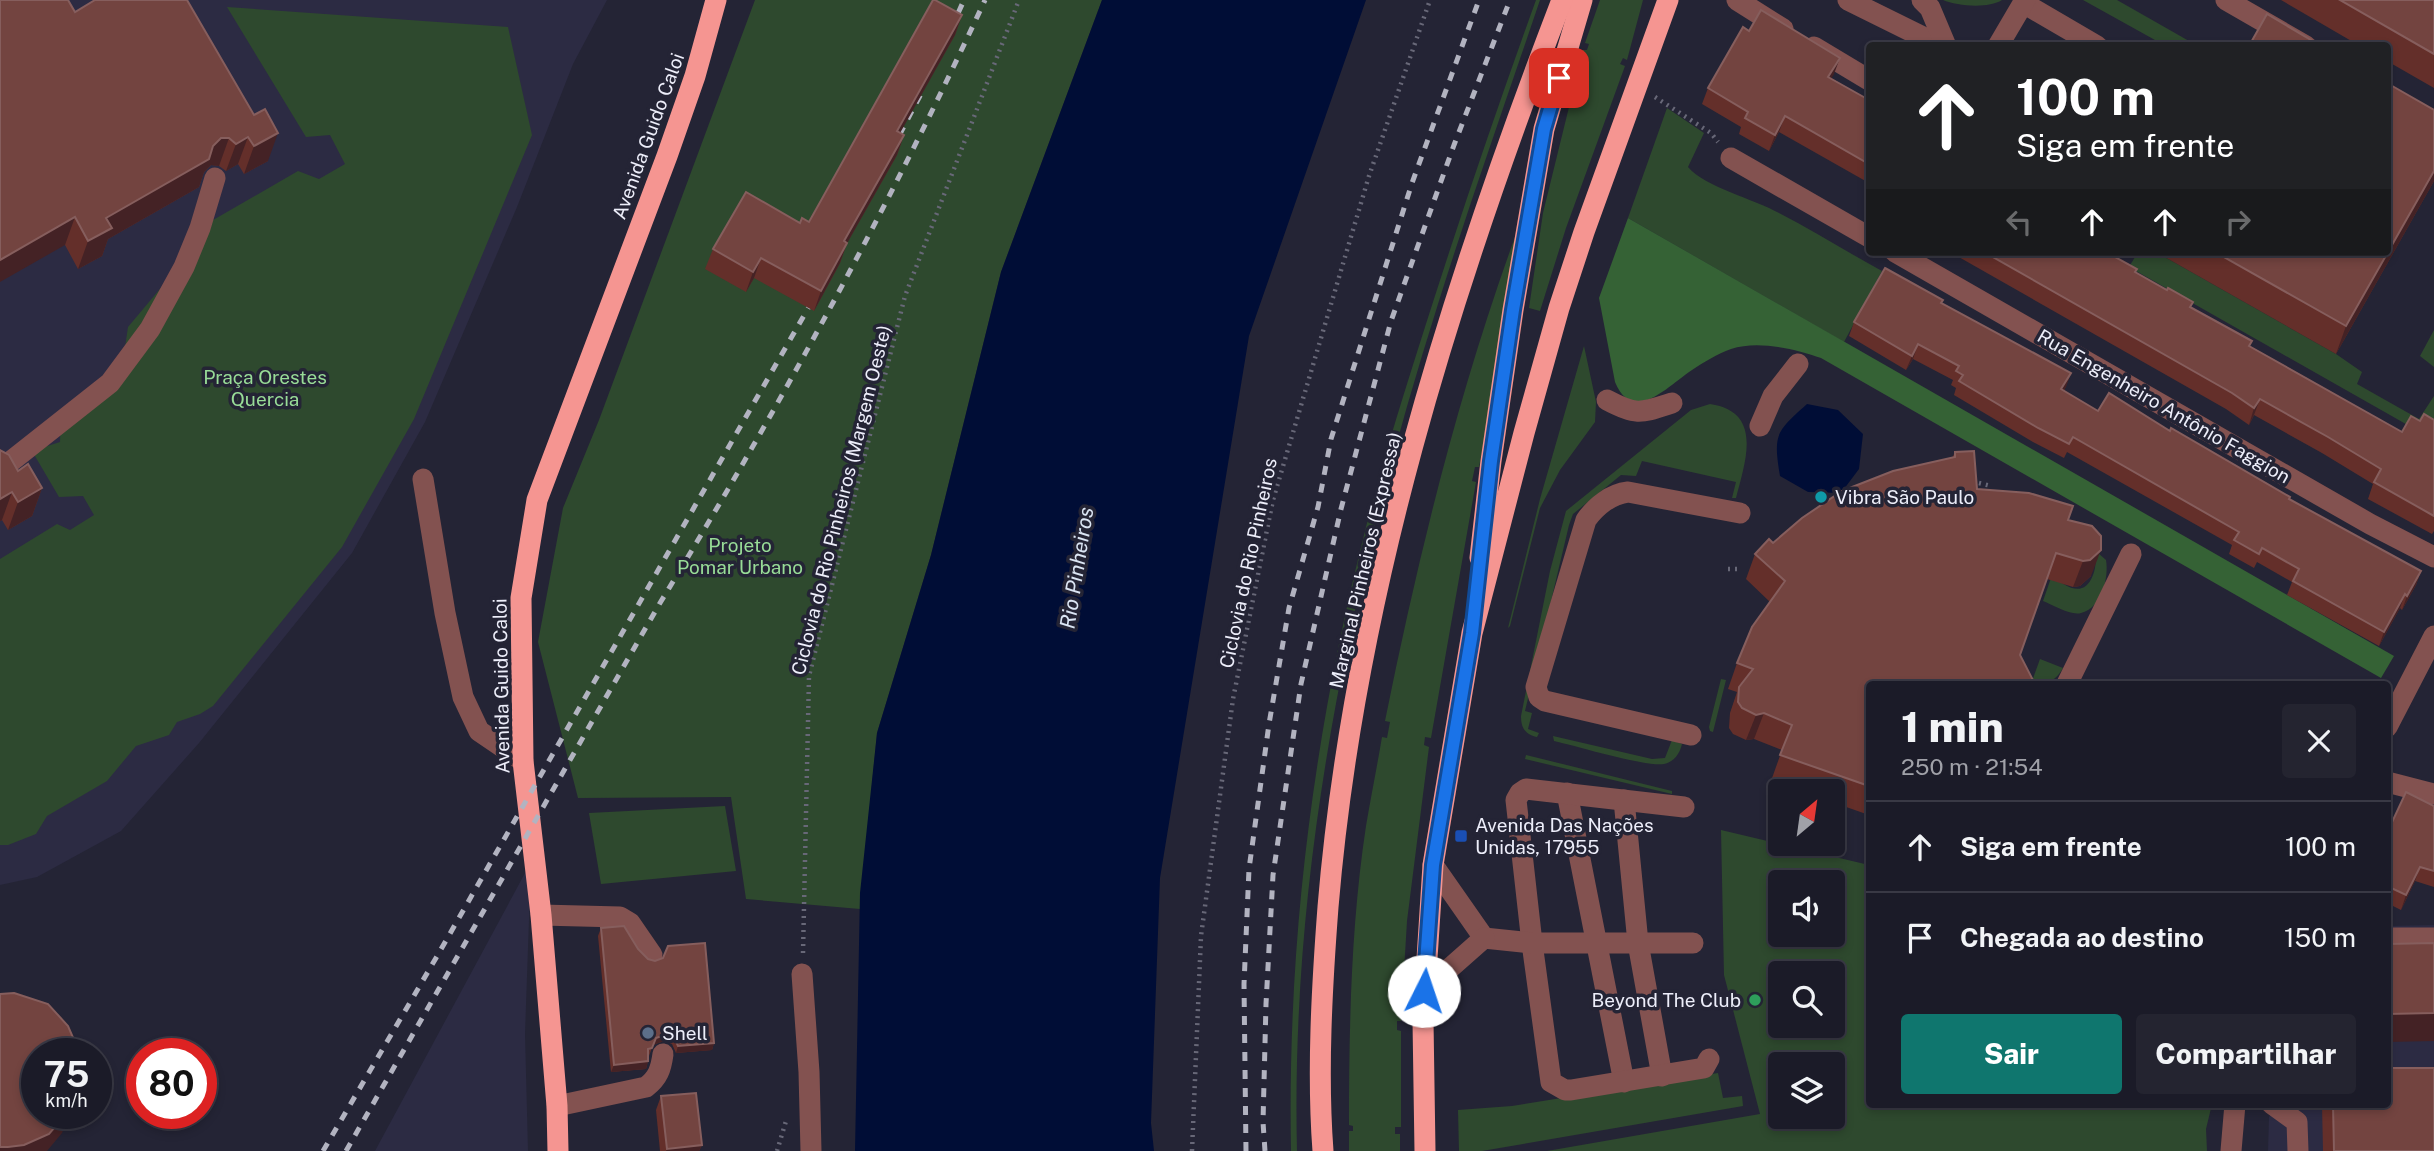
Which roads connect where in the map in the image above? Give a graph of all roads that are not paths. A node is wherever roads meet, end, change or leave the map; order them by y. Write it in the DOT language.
graph roads {
  1 [pos="716,0"];
  2 [pos="1562,0"];
  3 [pos="1582,0"];
  4 [pos="1668,0"];
  5 [pos="1723,0"];
  6 [pos="1848,0"];
  7 [pos="1922,0"];
  8 [pos="2225,0"];
  9 [pos="2025,2"];
  10 [pos="1750,10"];
  11 [pos="1936,42"];
  12 [pos="1943,42"];
  13 [pos="2000,42"];
  14 [pos="2090,42"];
  15 [pos="2299,42"];
  16 [pos="1866,78"];
  17 [pos="1731,158"];
  18 [pos="215,178"];
  19 [pos="1866,235"];
  20 [pos="1902,256"];
  21 [pos="1798,364"];
  22 [pos="1607,400"];
  23 [pos="1672,404"];
  24 [pos="1760,425"];
  25 [pos="0,470"];
  26 [pos="423,479"];
  27 [pos="1740,513"];
  28 [pos="2132,554"];
  29 [pos="2434,557"];
  30 [pos="1472,633"];
  31 [pos="2434,636"];
  32 [pos="2068,681"];
  33 [pos="2391,719"];
  34 [pos="1691,735"];
  35 [pos="523,761"];
  36 [pos="2391,783"];
  37 [pos="1567,793"];
  38 [pos="2434,794"];
  39 [pos="1624,800"];
  40 [pos="1684,807"];
  41 [pos="1433,865"];
  42 [pos="541,915"];
  43 [pos="1484,938"];
  44 [pos="2391,938"];
  45 [pos="2434,938"];
  46 [pos="1532,943"];
  47 [pos="1639,943"];
  48 [pos="1693,943"];
  49 [pos="1597,945"];
  50 [pos="652,955"];
  51 [pos="802,974"];
  52 [pos="1424,991"];
  53 [pos="663,1054"];
  54 [pos="1709,1059"];
  55 [pos="1662,1076"];
  56 [pos="1624,1082"];
  57 [pos="557,1106"];
  58 [pos="2235,1108"];
  59 [pos="2278,1108"];
  60 [pos="558,1151"];
  61 [pos="811,1151"];
  62 [pos="1323,1151"];
  63 [pos="1425,1151"];
  64 [pos="2231,1151"];
  65 [pos="2298,1151"];
  1 -- 35 [label="highway, Avenida Guido Caloi"];
  2 -- 62 [label="highway, Marginal Pinheiros (Expressa)"];
  3 -- 30 [label="highway"];
  4 -- 30 [label="highway"];
  5 -- 10 [label="street"];
  6 -- 11 [label="street"];
  7 -- 12 [label="street"];
  8 -- 15 [label="street"];
  9 -- 13 [label="street"];
  9 -- 14 [label="street"];
  10 -- 16 [label="street"];
  17 -- 19 [label="street"];
  18 -- 25 [label="street"];
  20 -- 29 [label="street, Rua Engenheiro Antônio Faggion"];
  21 -- 24 [label="street"];
  22 -- 23 [label="street"];
  26 -- 35 [label="street"];
  27 -- 34 [label="street"];
  28 -- 32 [label="street"];
  30 -- 41 [label="highway"];
  31 -- 33 [label="street"];
  35 -- 42 [label="highway, Avenida Guido Caloi"];
  36 -- 38 [label="street"];
  37 -- 39 [label="street"];
  37 -- 46 [label="street"];
  37 -- 49 [label="street"];
  39 -- 40 [label="street"];
  39 -- 47 [label="street"];
  41 -- 43 [label="street"];
  41 -- 52 [label="highway"];
  42 -- 50 [label="street"];
  42 -- 57 [label="highway, Avenida Guido Caloi"];
  43 -- 46 [label="street"];
  43 -- 52 [label="street"];
  44 -- 45 [label="street"];
  46 -- 49 [label="street"];
  46 -- 56 [label="street"];
  47 -- 48 [label="street"];
  47 -- 49 [label="street"];
  47 -- 55 [label="street"];
  49 -- 56 [label="street"];
  51 -- 61 [label="street"];
  52 -- 63 [label="highway"];
  53 -- 57 [label="street"];
  54 -- 55 [label="street"];
  55 -- 56 [label="street"];
  57 -- 60 [label="highway, Avenida Guido Caloi"];
  58 -- 64 [label="street"];
  59 -- 65 [label="street"];
}
